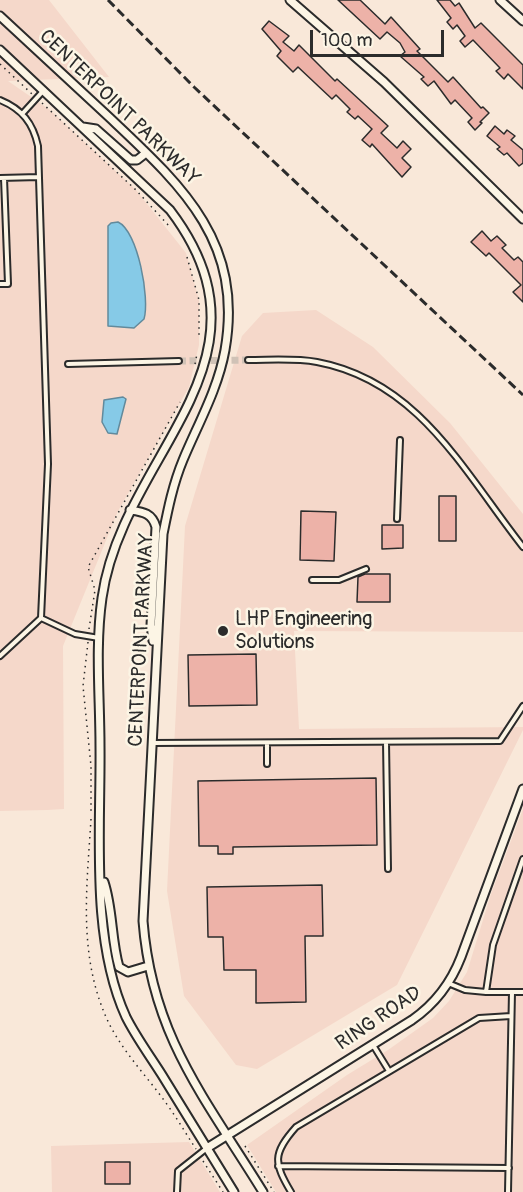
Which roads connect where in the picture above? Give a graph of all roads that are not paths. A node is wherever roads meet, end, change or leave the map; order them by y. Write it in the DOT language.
graph roads {
  1 [pos="290,0"];
  2 [pos="500,0"];
  3 [pos="0,16"];
  4 [pos="523,21"];
  5 [pos="0,50"];
  6 [pos="44,90"];
  7 [pos="0,100"];
  8 [pos="23,113"];
  9 [pos="83,127"];
  10 [pos="146,153"];
  11 [pos="39,177"];
  12 [pos="2,178"];
  13 [pos="523,219"];
  14 [pos="0,284"];
  15 [pos="248,360"];
  16 [pos="178,361"];
  17 [pos="68,364"];
  18 [pos="400,440"];
  19 [pos="130,510"];
  20 [pos="397,519"];
  21 [pos="523,547"];
  22 [pos="366,569"];
  23 [pos="312,580"];
  24 [pos="41,618"];
  25 [pos="99,638"];
  26 [pos="156,655"];
  27 [pos="0,656"];
  28 [pos="523,706"];
  29 [pos="386,742"];
  30 [pos="152,743"];
  31 [pos="267,744"];
  32 [pos="267,764"];
  33 [pos="523,789"];
  34 [pos="520,809"];
  35 [pos="523,860"];
  36 [pos="388,869"];
  37 [pos="101,873"];
  38 [pos="148,966"];
  39 [pos="448,983"];
  40 [pos="486,992"];
  41 [pos="512,992"];
  42 [pos="523,992"];
  43 [pos="511,1016"];
  44 [pos="373,1045"];
  45 [pos="389,1071"];
  46 [pos="227,1136"];
  47 [pos="207,1148"];
  48 [pos="278,1166"];
  49 [pos="509,1168"];
  50 [pos="177,1192"];
  51 [pos="234,1192"];
  52 [pos="263,1192"];
  53 [pos="291,1192"];
  54 [pos="508,1192"];
  1 -- 13 [label="street"];
  2 -- 4 [label="street"];
  3 -- 10 [label="street, CENTERPOINT PARKWAY"];
  5 -- 6 [label="street, CENTERPOINT PARKWAY"];
  6 -- 8 [label="lane"];
  6 -- 9 [label="street, CENTERPOINT PARKWAY"];
  7 -- 8 [label="lane"];
  8 -- 11 [label="lane"];
  9 -- 10 [label="street"];
  9 -- 19 [label="street, CENTERPOINT PARKWAY"];
  10 -- 26 [label="street, CENTERPOINT PARKWAY"];
  11 -- 12 [label="lane"];
  11 -- 24 [label="lane"];
  12 -- 14 [label="lane"];
  15 -- 21 [label="lane"];
  16 -- 17 [label="lane"];
  18 -- 20 [label="lane"];
  19 -- 25 [label="street, CENTERPOINT PARKWAY"];
  19 -- 26 [label="street"];
  22 -- 23 [label="lane"];
  24 -- 25 [label="lane"];
  24 -- 27 [label="lane"];
  25 -- 37 [label="street, CENTERPOINT PARKWAY"];
  26 -- 30 [label="street, CENTERPOINT PARKWAY"];
  28 -- 29 [label="lane"];
  29 -- 31 [label="lane"];
  29 -- 36 [label="lane"];
  30 -- 31 [label="lane"];
  30 -- 38 [label="street, CENTERPOINT PARKWAY"];
  31 -- 32 [label="lane"];
  33 -- 34 [label="street, RING ROAD"];
  34 -- 39 [label="street, RING ROAD"];
  35 -- 40 [label="lane"];
  37 -- 38 [label="street"];
  37 -- 47 [label="street, CENTERPOINT PARKWAY"];
  38 -- 46 [label="street, CENTERPOINT PARKWAY"];
  39 -- 40 [label="lane"];
  39 -- 44 [label="street, RING ROAD"];
  40 -- 41 [label="lane"];
  41 -- 42 [label="lane"];
  41 -- 43 [label="lane"];
  43 -- 45 [label="lane"];
  43 -- 49 [label="lane"];
  44 -- 45 [label="lane"];
  44 -- 46 [label="street, RING ROAD"];
  45 -- 48 [label="lane"];
  46 -- 47 [label="street, RING ROAD"];
  46 -- 52 [label="street, CENTERPOINT PARKWAY"];
  47 -- 50 [label="lane"];
  47 -- 51 [label="street, CENTERPOINT PARKWAY"];
  48 -- 49 [label="lane"];
  48 -- 53 [label="lane"];
  49 -- 54 [label="lane"];
}
